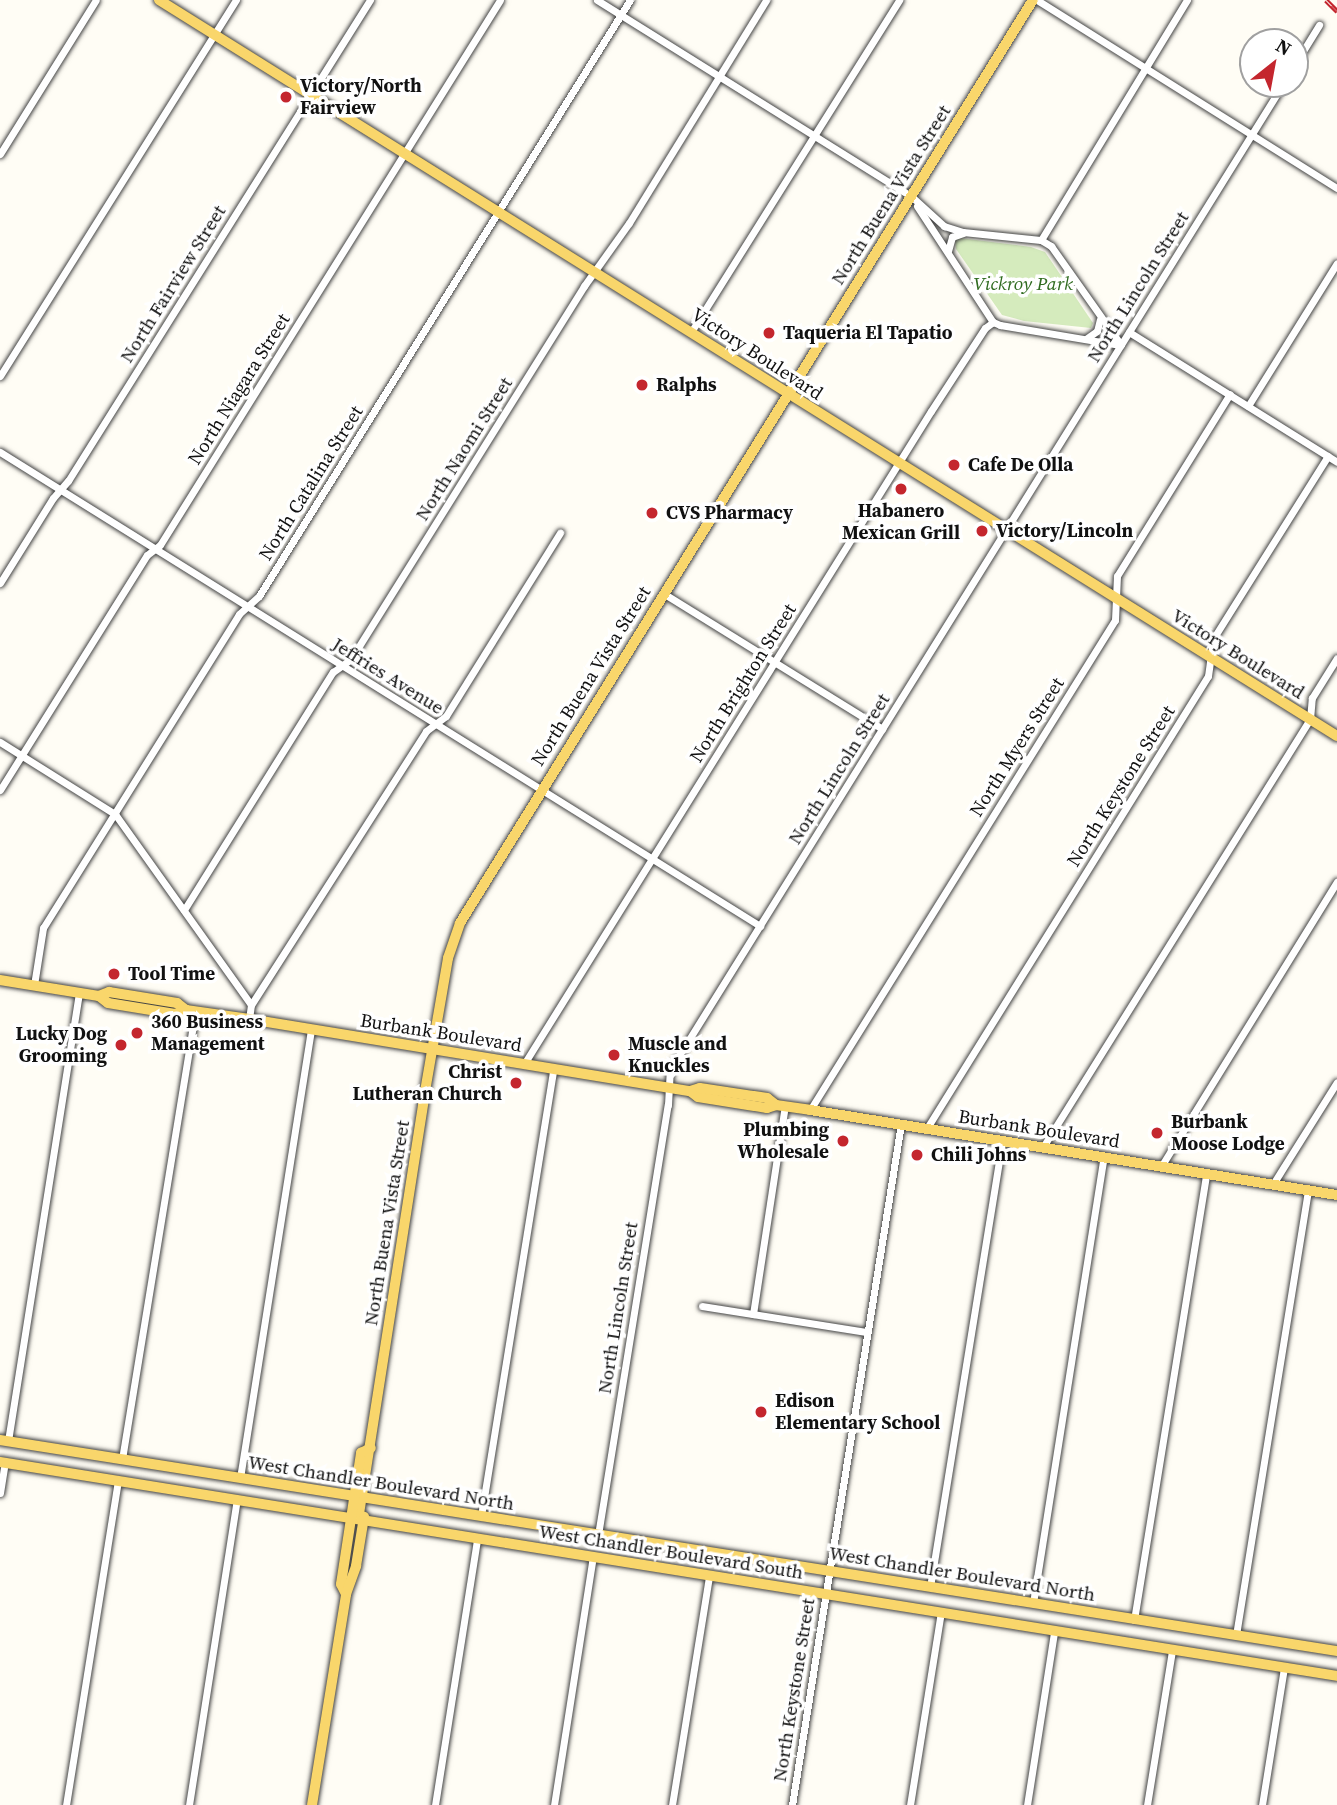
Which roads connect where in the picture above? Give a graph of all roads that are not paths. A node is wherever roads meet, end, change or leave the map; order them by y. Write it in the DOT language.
graph roads {
  1 [pos="96,0"];
  2 [pos="159,0"];
  3 [pos="236,0"];
  4 [pos="370,0"];
  5 [pos="500,0"];
  6 [pos="597,0"];
  7 [pos="630,0"];
  8 [pos="766,0"];
  9 [pos="899,0"];
  10 [pos="1035,0"];
  11 [pos="1187,0"];
  12 [pos="620,15"];
  13 [pos="1319,25"];
  14 [pos="214,34"];
  15 [pos="1309,41"];
  16 [pos="1144,68"];
  17 [pos="719,78"];
  18 [pos="310,94"];
  19 [pos="1274,98"];
  20 [pos="1251,135"];
  21 [pos="815,138"];
  22 [pos="0,154"];
  23 [pos="405,154"];
  24 [pos="1337,188"];
  25 [pos="911,196"];
  26 [pos="498,213"];
  27 [pos="963,232"];
  28 [pos="1041,240"];
  29 [pos="948,252"];
  30 [pos="1337,262"];
  31 [pos="596,273"];
  32 [pos="1100,319"];
  33 [pos="993,321"];
  34 [pos="691,332"];
  35 [pos="1129,332"];
  36 [pos="1087,338"];
  37 [pos="1121,345"];
  38 [pos="0,376"];
  39 [pos="787,394"];
  40 [pos="1230,394"];
  41 [pos="1248,405"];
  42 [pos="0,452"];
  43 [pos="1328,456"];
  44 [pos="1337,461"];
  45 [pos="899,464"];
  46 [pos="60,490"];
  47 [pos="1007,530"];
  48 [pos="561,533"];
  49 [pos="155,549"];
  50 [pos="0,583"];
  51 [pos="663,593"];
  52 [pos="1115,597"];
  53 [pos="248,606"];
  54 [pos="1211,658"];
  55 [pos="1337,658"];
  56 [pos="775,662"];
  57 [pos="342,666"];
  58 [pos="1310,719"];
  59 [pos="436,724"];
  60 [pos="882,729"];
  61 [pos="1337,736"];
  62 [pos="0,742"];
  63 [pos="22,756"];
  64 [pos="541,789"];
  65 [pos="0,790"];
  66 [pos="115,814"];
  67 [pos="652,859"];
  68 [pos="1337,882"];
  69 [pos="184,910"];
  70 [pos="760,926"];
  71 [pos="0,980"];
  72 [pos="34,985"];
  73 [pos="79,993"];
  74 [pos="251,1005"];
  75 [pos="190,1011"];
  76 [pos="249,1019"];
  77 [pos="311,1030"];
  78 [pos="433,1049"];
  79 [pos="524,1064"];
  80 [pos="553,1069"];
  81 [pos="1337,1082"];
  82 [pos="669,1087"];
  83 [pos="781,1105"];
  84 [pos="810,1110"];
  85 [pos="901,1124"];
  86 [pos="927,1128"];
  87 [pos="1002,1141"];
  88 [pos="1043,1147"];
  89 [pos="1104,1157"];
  90 [pos="1162,1166"];
  91 [pos="1206,1173"];
  92 [pos="1273,1184"];
  93 [pos="1308,1190"];
  94 [pos="1337,1195"];
  95 [pos="702,1306"];
  96 [pos="753,1314"];
  97 [pos="866,1332"];
  98 [pos="4,1440"];
  99 [pos="122,1459"];
  100 [pos="2,1463"];
  101 [pos="240,1478"];
  102 [pos="118,1480"];
  103 [pos="0,1493"];
  104 [pos="361,1496"];
  105 [pos="237,1499"];
  106 [pos="481,1516"];
  107 [pos="356,1519"];
  108 [pos="598,1535"];
  109 [pos="477,1539"];
  110 [pos="593,1557"];
  111 [pos="829,1571"];
  112 [pos="709,1576"];
  113 [pos="930,1587"];
  114 [pos="825,1594"];
  115 [pos="1033,1603"];
  116 [pos="941,1612"];
  117 [pos="1134,1620"];
  118 [pos="1054,1632"];
  119 [pos="1236,1636"];
  120 [pos="1172,1650"];
  121 [pos="1337,1651"];
  122 [pos="1284,1667"];
  123 [pos="1337,1676"];
  124 [pos="66,1805"];
  125 [pos="189,1805"];
  126 [pos="312,1805"];
  127 [pos="435,1805"];
  128 [pos="554,1805"];
  129 [pos="672,1805"];
  130 [pos="792,1805"];
  131 [pos="910,1805"];
  132 [pos="1027,1805"];
  133 [pos="1147,1805"];
  134 [pos="1262,1805"];
  1 -- 22 [label="street"];
  2 -- 14 [label="main road, Victory Boulevard"];
  3 -- 14 [label="street"];
  4 -- 18 [label="street, North Fairview Street"];
  5 -- 23 [label="street, North Niagara Street"];
  6 -- 12 [label="street"];
  7 -- 12 [label="street, North Catalina Street"];
  8 -- 17 [label="street, North Naomi Street"];
  9 -- 21 [label="street"];
  10 -- 16 [label="street"];
  10 -- 25 [label="main road, North Buena Vista Street"];
  11 -- 16 [label="street"];
  12 -- 17 [label="street"];
  12 -- 26 [label="street, North Catalina Street"];
  13 -- 15 [label="street"];
  14 -- 18 [label="main road, Victory Boulevard"];
  14 -- 38 [label="street"];
  16 -- 20 [label="street"];
  16 -- 28 [label="street"];
  17 -- 21 [label="street"];
  17 -- 31 [label="street, North Naomi Street"];
  18 -- 23 [label="main road, Victory Boulevard"];
  18 -- 46 [label="street, North Fairview Street"];
  19 -- 20 [label="street, North Lincoln Street"];
  20 -- 24 [label="street"];
  20 -- 35 [label="street, North Lincoln Street"];
  21 -- 25 [label="street"];
  21 -- 34 [label="street"];
  23 -- 26 [label="main road, Victory Boulevard"];
  23 -- 49 [label="street, North Niagara Street"];
  25 -- 27 [label="street"];
  25 -- 29 [label="street"];
  25 -- 39 [label="main road, North Buena Vista Street"];
  26 -- 31 [label="main road, Victory Boulevard"];
  26 -- 53 [label="street, North Catalina Street"];
  27 -- 28 [label="street"];
  27 -- 29 [label="street"];
  28 -- 32 [label="street"];
  29 -- 33 [label="street"];
  30 -- 41 [label="street"];
  31 -- 34 [label="main road, Victory Boulevard"];
  31 -- 57 [label="street, North Naomi Street"];
  32 -- 36 [label="street"];
  32 -- 37 [label="street"];
  33 -- 36 [label="street"];
  33 -- 45 [label="street, North Brighton Street"];
  34 -- 39 [label="main road, Victory Boulevard"];
  35 -- 37 [label="street, North Lincoln Street"];
  35 -- 40 [label="street"];
  36 -- 37 [label="street"];
  37 -- 47 [label="street, North Lincoln Street"];
  39 -- 45 [label="main road, Victory Boulevard"];
  39 -- 51 [label="main road, North Buena Vista Street"];
  40 -- 41 [label="street"];
  40 -- 52 [label="street, North Myers Street"];
  41 -- 43 [label="street"];
  42 -- 46 [label="street, Jeffries Avenue"];
  43 -- 44 [label="street"];
  43 -- 54 [label="street, North Keystone Street"];
  45 -- 47 [label="main road, Victory Boulevard"];
  45 -- 56 [label="street, North Brighton Street"];
  46 -- 49 [label="street, Jeffries Avenue"];
  46 -- 50 [label="street, North Fairview Street"];
  47 -- 52 [label="main road, Victory Boulevard"];
  47 -- 60 [label="street, North Lincoln Street"];
  48 -- 59 [label="street"];
  49 -- 53 [label="street, Jeffries Avenue"];
  49 -- 63 [label="street, North Niagara Street"];
  51 -- 56 [label="street"];
  51 -- 64 [label="main road, North Buena Vista Street"];
  52 -- 54 [label="main road, Victory Boulevard"];
  52 -- 84 [label="street, North Myers Street"];
  53 -- 57 [label="street, Jeffries Avenue"];
  53 -- 66 [label="street, North Catalina Street"];
  54 -- 58 [label="main road, Victory Boulevard"];
  54 -- 86 [label="street, North Keystone Street"];
  55 -- 58 [label="street"];
  56 -- 60 [label="street"];
  56 -- 67 [label="street, North Brighton Street"];
  57 -- 59 [label="street, Jeffries Avenue"];
  57 -- 69 [label="street, North Naomi Street"];
  58 -- 61 [label="main road, Victory Boulevard"];
  58 -- 88 [label="street"];
  59 -- 64 [label="street, Jeffries Avenue"];
  59 -- 74 [label="street"];
  60 -- 70 [label="street, North Lincoln Street"];
  62 -- 63 [label="street"];
  63 -- 65 [label="street, North Niagara Street"];
  63 -- 66 [label="street"];
  64 -- 67 [label="street, Jeffries Avenue"];
  64 -- 78 [label="main road, North Buena Vista Street"];
  66 -- 69 [label="street"];
  66 -- 72 [label="street, North Catalina Street"];
  67 -- 70 [label="street, Jeffries Avenue"];
  67 -- 79 [label="street, North Brighton Street"];
  68 -- 90 [label="street"];
  69 -- 74 [label="street"];
  70 -- 82 [label="street, North Lincoln Street"];
  71 -- 72 [label="main road, Burbank Boulevard"];
  72 -- 73 [label="main road, Burbank Boulevard"];
  73 -- 75 [label="main road, Burbank Boulevard"];
  73 -- 98 [label="street"];
  74 -- 76 [label="street"];
  75 -- 76 [label="main road, Burbank Boulevard"];
  75 -- 99 [label="street"];
  76 -- 77 [label="main road, Burbank Boulevard"];
  77 -- 78 [label="main road, Burbank Boulevard"];
  77 -- 101 [label="street"];
  78 -- 79 [label="main road, Burbank Boulevard"];
  78 -- 104 [label="main road, North Buena Vista Street"];
  79 -- 80 [label="main road, Burbank Boulevard"];
  80 -- 82 [label="main road, Burbank Boulevard"];
  80 -- 106 [label="street"];
  81 -- 92 [label="street"];
  82 -- 83 [label="main road, Burbank Boulevard"];
  82 -- 108 [label="street, North Lincoln Street"];
  83 -- 84 [label="main road, Burbank Boulevard"];
  83 -- 96 [label="street"];
  84 -- 85 [label="main road, Burbank Boulevard"];
  85 -- 86 [label="main road, Burbank Boulevard"];
  85 -- 97 [label="street, North Keystone Street"];
  86 -- 87 [label="main road, Burbank Boulevard"];
  87 -- 88 [label="main road, Burbank Boulevard"];
  87 -- 113 [label="street"];
  88 -- 89 [label="main road, Burbank Boulevard"];
  89 -- 90 [label="main road, Burbank Boulevard"];
  89 -- 115 [label="street"];
  90 -- 91 [label="main road, Burbank Boulevard"];
  91 -- 92 [label="main road, Burbank Boulevard"];
  91 -- 117 [label="street"];
  92 -- 93 [label="main road, Burbank Boulevard"];
  93 -- 94 [label="main road, Burbank Boulevard"];
  93 -- 119 [label="street"];
  95 -- 96 [label="street"];
  96 -- 97 [label="street"];
  97 -- 111 [label="street, North Keystone Street"];
  98 -- 99 [label="main road, West Chandler Boulevard North"];
  99 -- 101 [label="main road, West Chandler Boulevard North"];
  100 -- 102 [label="main road, West Chandler Boulevard South"];
  100 -- 103 [label="street"];
  101 -- 104 [label="main road, West Chandler Boulevard North"];
  102 -- 105 [label="main road, West Chandler Boulevard South"];
  102 -- 124 [label="street"];
  104 -- 106 [label="main road, West Chandler Boulevard North"];
  104 -- 107 [label="main road, North Buena Vista Street"];
  105 -- 107 [label="main road, West Chandler Boulevard South"];
  105 -- 125 [label="street"];
  106 -- 108 [label="main road, West Chandler Boulevard North"];
  107 -- 109 [label="main road, West Chandler Boulevard South"];
  107 -- 126 [label="main road, North Buena Vista Street"];
  108 -- 111 [label="main road, West Chandler Boulevard North"];
  109 -- 110 [label="main road, West Chandler Boulevard South"];
  109 -- 127 [label="street"];
  110 -- 112 [label="main road, West Chandler Boulevard South"];
  110 -- 128 [label="street"];
  111 -- 113 [label="main road, West Chandler Boulevard North"];
  111 -- 114 [label="street, North Keystone Street"];
  112 -- 114 [label="main road, West Chandler Boulevard South"];
  112 -- 129 [label="street"];
  113 -- 115 [label="main road, West Chandler Boulevard North"];
  114 -- 116 [label="main road, West Chandler Boulevard South"];
  114 -- 130 [label="street, North Keystone Street"];
  115 -- 117 [label="main road, West Chandler Boulevard North"];
  116 -- 118 [label="main road, West Chandler Boulevard South"];
  116 -- 131 [label="street"];
  117 -- 119 [label="main road, West Chandler Boulevard North"];
  118 -- 120 [label="main road, West Chandler Boulevard South"];
  118 -- 132 [label="street"];
  119 -- 121 [label="main road, West Chandler Boulevard North"];
  120 -- 122 [label="main road, West Chandler Boulevard South"];
  120 -- 133 [label="street"];
  122 -- 123 [label="main road, West Chandler Boulevard South"];
  122 -- 134 [label="street"];
}
